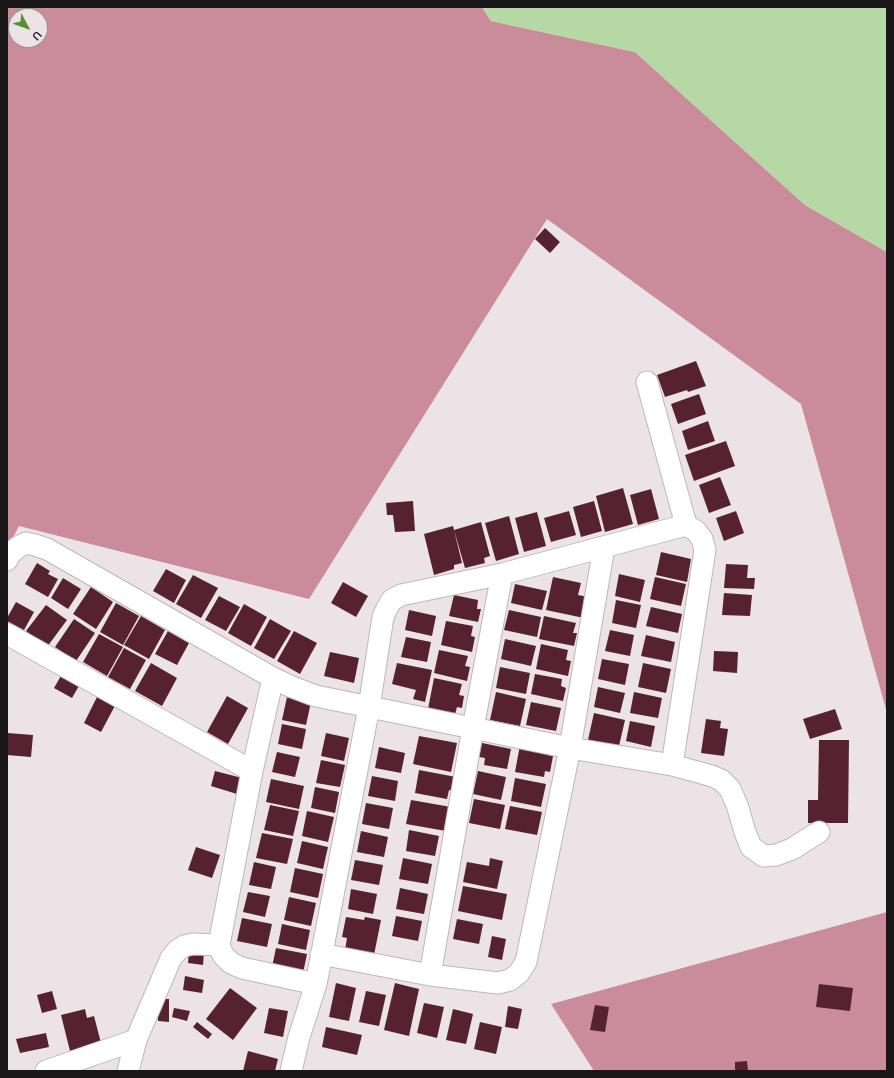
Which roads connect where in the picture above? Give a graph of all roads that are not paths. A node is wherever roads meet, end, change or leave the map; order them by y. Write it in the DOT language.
graph roads {
  1 [pos="647,382"];
  2 [pos="686,526"];
  3 [pos="604,547"];
  4 [pos="7,560"];
  5 [pos="502,574"];
  6 [pos="7,634"];
  7 [pos="273,678"];
  8 [pos="369,707"];
  9 [pos="473,728"];
  10 [pos="570,748"];
  11 [pos="672,765"];
  12 [pos="252,771"];
  13 [pos="819,832"];
  14 [pos="219,945"];
  15 [pos="321,954"];
  16 [pos="430,975"];
  17 [pos="316,984"];
  18 [pos="136,1040"];
  19 [pos="46,1071"];
  20 [pos="128,1071"];
  21 [pos="291,1071"];
  1 -- 2 [label="street"];
  2 -- 3 [label="street"];
  2 -- 11 [label="street"];
  3 -- 5 [label="street"];
  3 -- 10 [label="street"];
  4 -- 7 [label="street"];
  5 -- 8 [label="street"];
  5 -- 9 [label="street"];
  6 -- 12 [label="street"];
  7 -- 8 [label="street"];
  7 -- 12 [label="street"];
  8 -- 9 [label="street"];
  8 -- 15 [label="street"];
  9 -- 10 [label="street"];
  9 -- 16 [label="street"];
  10 -- 11 [label="street"];
  10 -- 16 [label="street"];
  11 -- 13 [label="street"];
  12 -- 14 [label="street"];
  14 -- 17 [label="street"];
  14 -- 18 [label="street"];
  15 -- 16 [label="street"];
  15 -- 17 [label="street"];
  17 -- 21 [label="street"];
  18 -- 19 [label="street"];
  18 -- 20 [label="street"];
}
